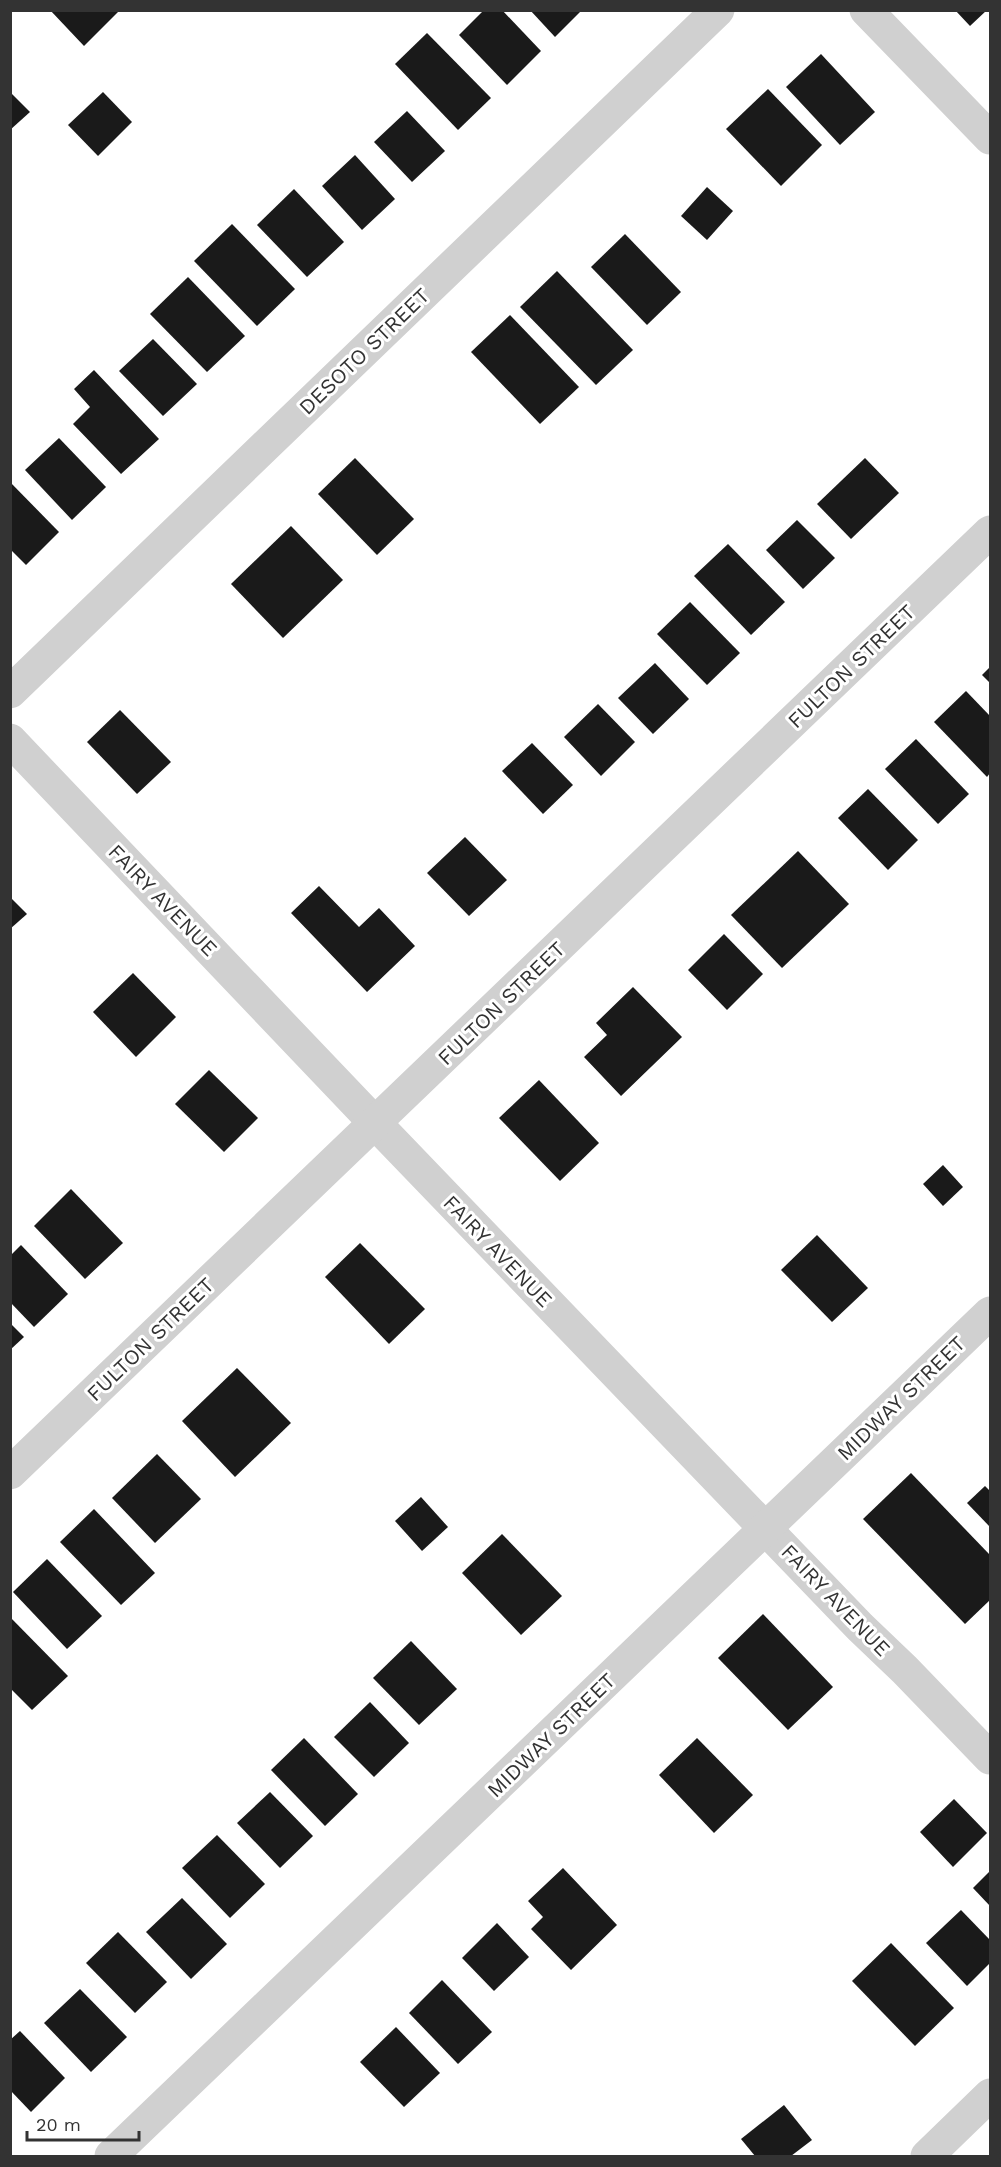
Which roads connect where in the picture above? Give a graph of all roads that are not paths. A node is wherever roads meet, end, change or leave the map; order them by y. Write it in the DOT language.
graph roads {
  1 [pos="718,10"];
  2 [pos="866,10"];
  3 [pos="990,138"];
  4 [pos="990,532"];
  5 [pos="10,692"];
  6 [pos="10,740"];
  7 [pos="376,1124"];
  8 [pos="990,1313"];
  9 [pos="10,1473"];
  10 [pos="766,1528"];
  11 [pos="990,1758"];
  12 [pos="990,2095"];
  13 [pos="111,2157"];
  14 [pos="927,2157"];
  1 -- 5 [label="street, DESOTO STREET"];
  2 -- 3 [label="street"];
  4 -- 7 [label="street, FULTON STREET"];
  6 -- 7 [label="street, FAIRY AVENUE"];
  7 -- 9 [label="street, FULTON STREET"];
  7 -- 10 [label="street, FAIRY AVENUE"];
  8 -- 10 [label="street, MIDWAY STREET"];
  10 -- 11 [label="street, FAIRY AVENUE"];
  10 -- 13 [label="street, MIDWAY STREET"];
  12 -- 14 [label="street"];
}
